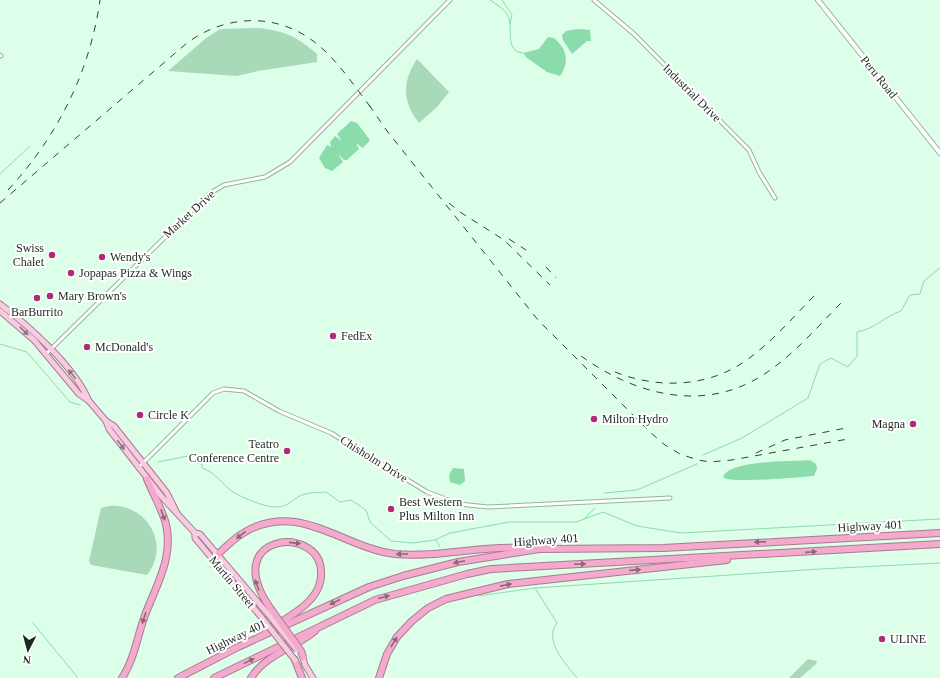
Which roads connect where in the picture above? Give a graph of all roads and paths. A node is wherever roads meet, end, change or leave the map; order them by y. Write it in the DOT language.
graph roads {
  1 [pos="450,0"];
  2 [pos="594,0"];
  3 [pos="818,0"];
  4 [pos="940,153"];
  5 [pos="775,198"];
  6 [pos="0,304"];
  7 [pos="0,311"];
  8 [pos="51,350"];
  9 [pos="46,354"];
  10 [pos="89,401"];
  11 [pos="106,421"];
  12 [pos="143,463"];
  13 [pos="138,468"];
  14 [pos="147,479"];
  15 [pos="670,498"];
  16 [pos="176,511"];
  17 [pos="194,533"];
  18 [pos="940,533"];
  19 [pos="940,544"];
  20 [pos="539,549"];
  21 [pos="217,555"];
  22 [pos="744,556"];
  23 [pos="270,613"];
  24 [pos="324,624"];
  25 [pos="238,648"];
  26 [pos="303,657"];
  27 [pos="295,660"];
  28 [pos="305,665"];
  29 [pos="122,678"];
  30 [pos="178,678"];
  31 [pos="214,678"];
  32 [pos="251,678"];
  33 [pos="302,678"];
  34 [pos="313,678"];
  35 [pos="379,678"];
  1 -- 8 [label="street, Market Drive"];
  2 -- 5 [label="street, Industrial Drive"];
  3 -- 4 [label="street, Peru Road"];
  6 -- 8 [label="main road, Martin Street"];
  7 -- 9 [label="main road, Martin Street, one-way"];
  8 -- 9 [label="street, Market Drive"];
  10 -- 8 [label="main road, Martin Street, one-way"];
  9 -- 10 [label="main road, Martin Street"];
  10 -- 11 [label="main road, Martin Street"];
  11 -- 12 [label="main road, Martin Street"];
  11 -- 13 [label="main road, Martin Street, one-way"];
  12 -- 13 [label="street, Chisholm Drive"];
  12 -- 15 [label="street, Chisholm Drive"];
  12 -- 16 [label="main road, Martin Street"];
  13 -- 14 [label="main road, Martin Street"];
  14 -- 16 [label="main road, Martin Street"];
  14 -- 29 [label="highway, one-way"];
  16 -- 17 [label="main road, Martin Street"];
  17 -- 21 [label="main road, Martin Street"];
  17 -- 27 [label="main road, Martin Street, bridge"];
  18 -- 20 [label="highway, Highway 401, one-way"];
  22 -- 19 [label="highway, Highway 401, one-way"];
  20 -- 21 [label="highway, one-way"];
  20 -- 25 [label="highway, Highway 401, one-way"];
  21 -- 23 [label="main road, Martin Street"];
  24 -- 22 [label="highway, Highway 401, one-way"];
  35 -- 22 [label="highway, one-way"];
  23 -- 25 [label="highway, one-way"];
  23 -- 26 [label="highway, bridge"];
  31 -- 24 [label="highway, Highway 401, one-way"];
  24 -- 32 [label="highway"];
  25 -- 30 [label="highway, Highway 401"];
  26 -- 28 [label="main road"];
  27 -- 28 [label="main road, Martin Street"];
  27 -- 33 [label="highway"];
  28 -- 34 [label="main road"];
}
